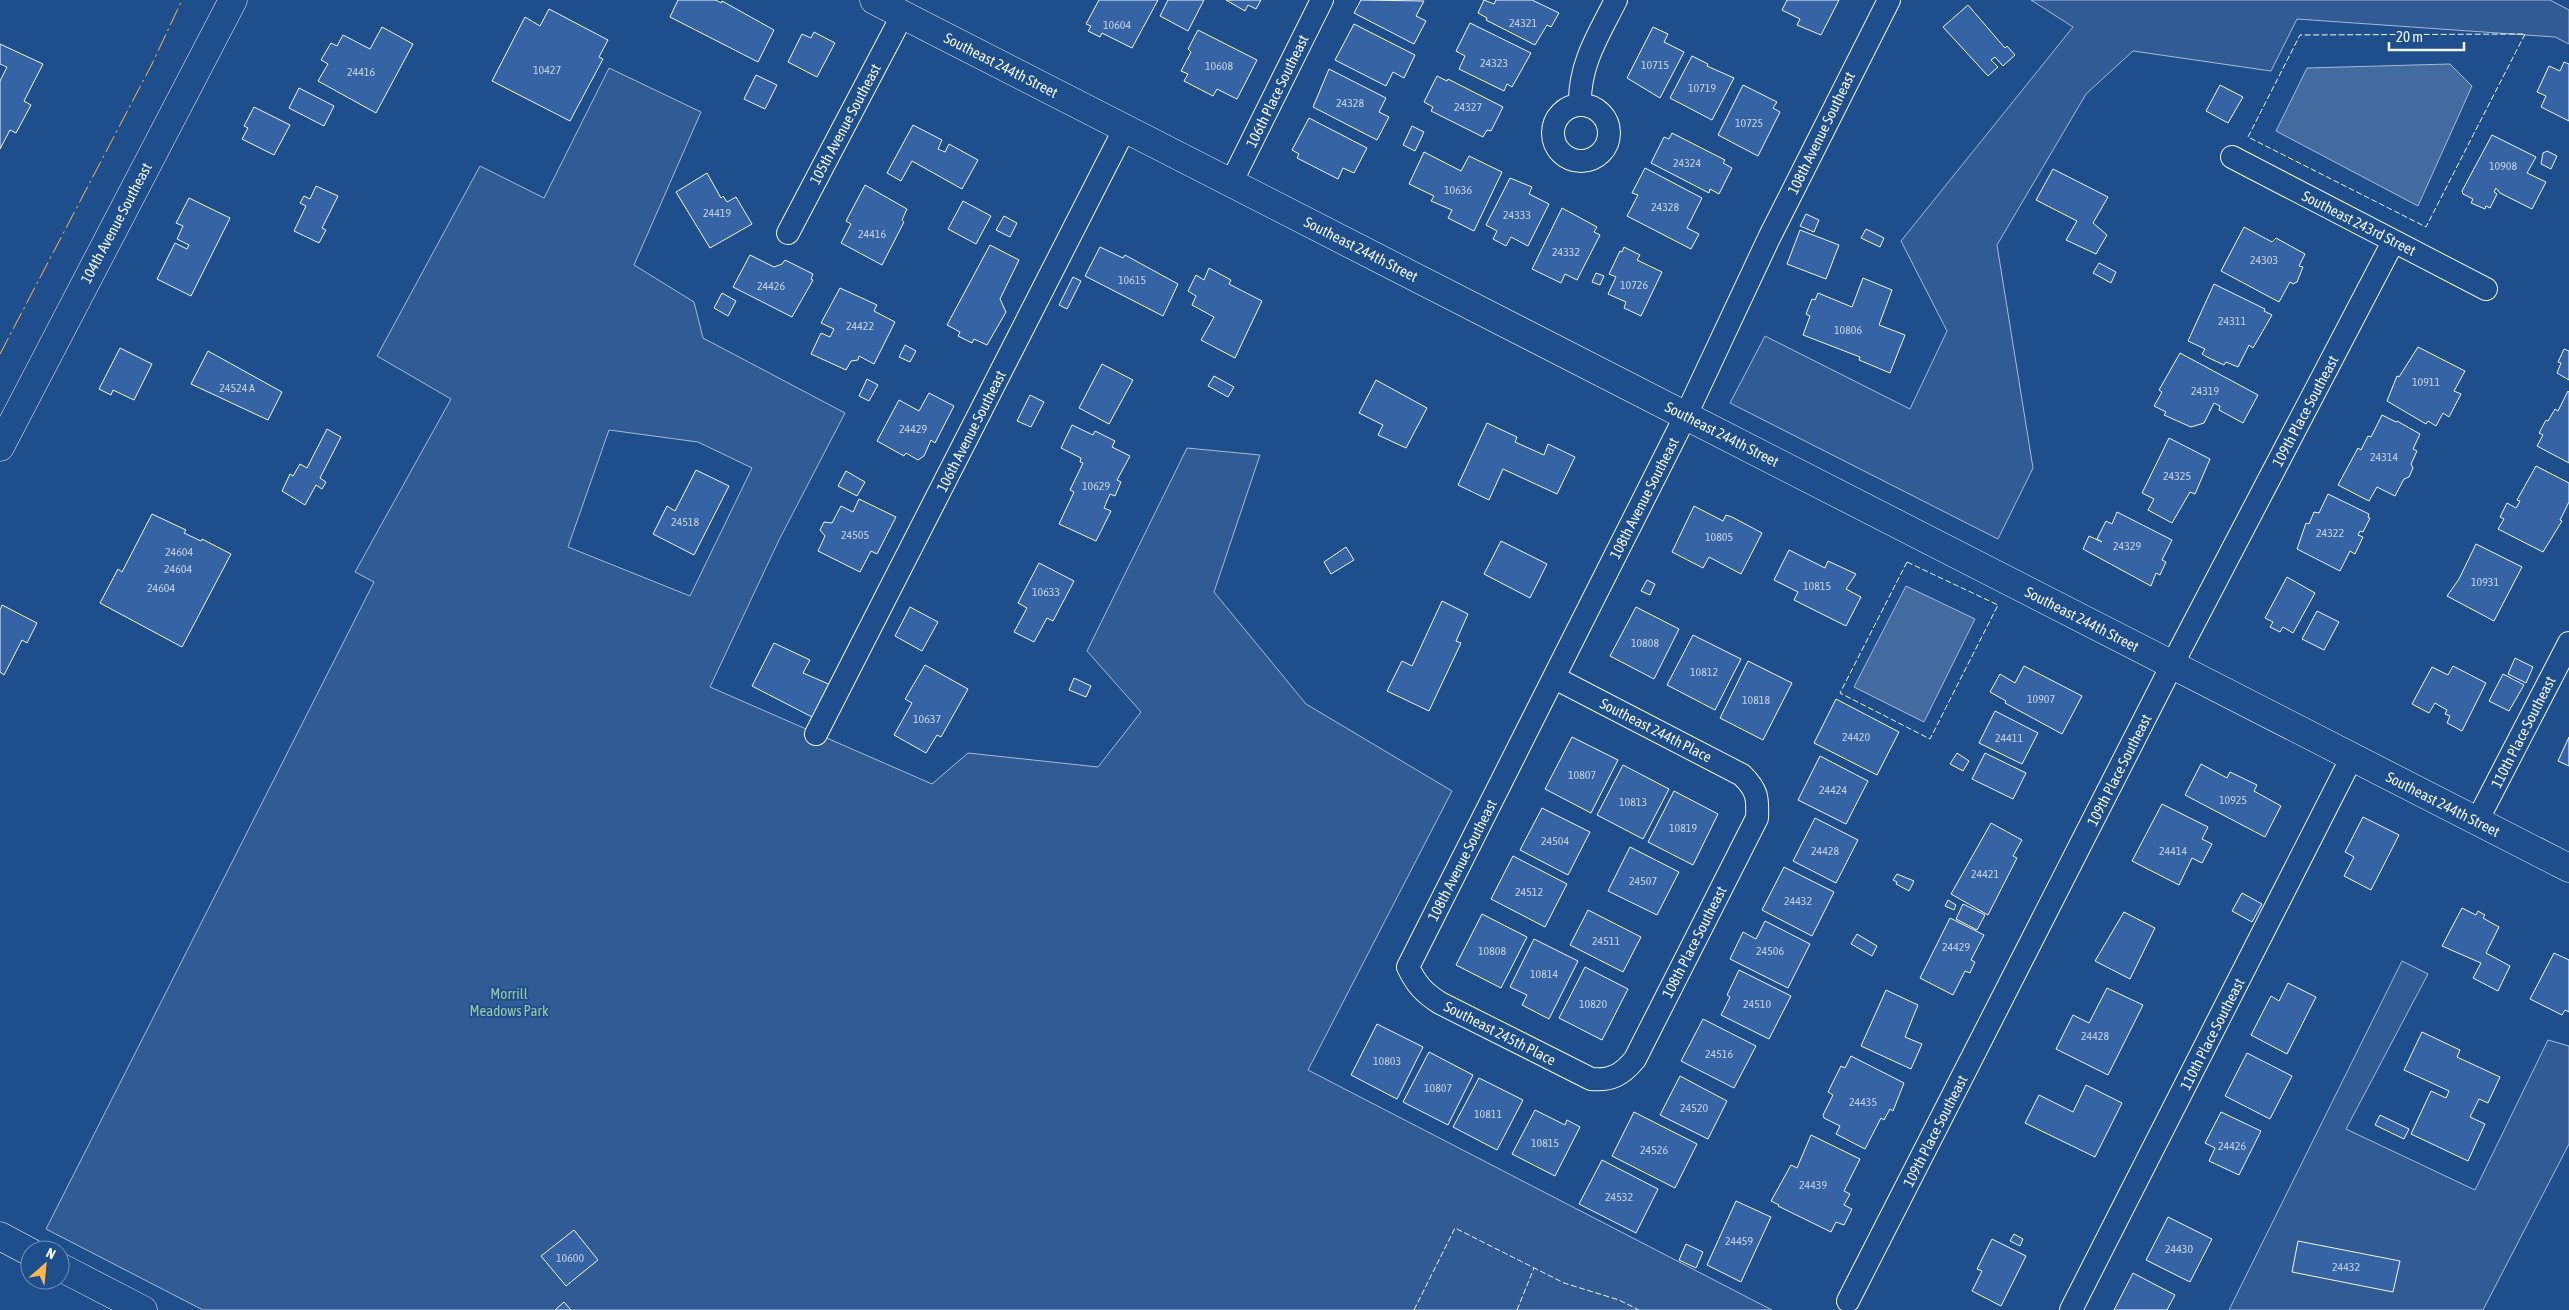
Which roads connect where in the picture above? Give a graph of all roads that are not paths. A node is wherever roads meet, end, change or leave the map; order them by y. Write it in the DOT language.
graph roads {
  1 [pos="233,0"];
  2 [pos="874,0"];
  3 [pos="1322,0"];
  4 [pos="1616,0"];
  5 [pos="1889,0"];
  6 [pos="902,14"];
  7 [pos="1580,104"];
  8 [pos="1125,128"];
  9 [pos="2232,157"];
  10 [pos="1231,183"];
  11 [pos="788,234"];
  12 [pos="2393,242"];
  13 [pos="2486,289"];
  14 [pos="1686,415"];
  15 [pos="0,446"];
  16 [pos="2569,643"];
  17 [pos="2172,665"];
  18 [pos="1554,678"];
  19 [pos="816,734"];
  20 [pos="2352,757"];
  21 [pos="1755,788"];
  22 [pos="2477,821"];
  23 [pos="2569,868"];
  24 [pos="1408,967"];
  25 [pos="1605,1081"];
  26 [pos="0,1236"];
  27 [pos="20,1247"];
  28 [pos="70,1272"];
  29 [pos="1848,1300"];
  30 [pos="143,1310"];
  31 [pos="2071,1310"];
  1 -- 15 [label="street, 104th Avenue Southeast"];
  2 -- 6 [label="street, Southeast 244th Street"];
  3 -- 10 [label="street, 106th Place Southeast"];
  4 -- 7 [label="street"];
  5 -- 14 [label="street, 108th Avenue Southeast"];
  6 -- 8 [label="street, Southeast 244th Street"];
  6 -- 11 [label="street, 105th Avenue Southeast"];
  8 -- 10 [label="street, Southeast 244th Street"];
  8 -- 19 [label="street, 106th Avenue Southeast"];
  9 -- 12 [label="street, Southeast 243rd Street"];
  10 -- 14 [label="street, Southeast 244th Street"];
  12 -- 13 [label="street, Southeast 243rd Street"];
  12 -- 17 [label="street, 109th Place Southeast"];
  14 -- 17 [label="street, Southeast 244th Street"];
  14 -- 18 [label="street, 108th Avenue Southeast"];
  16 -- 22 [label="street, 110th Place Southeast"];
  17 -- 20 [label="street, Southeast 244th Street"];
  17 -- 29 [label="street, 109th Place Southeast"];
  18 -- 21 [label="street, Southeast 244th Place"];
  18 -- 24 [label="street, 108th Avenue Southeast"];
  20 -- 22 [label="street, Southeast 244th Street"];
  20 -- 31 [label="street, 110th Place Southeast"];
  21 -- 25 [label="street, 108th Place Southeast"];
  22 -- 23 [label="street, Southeast 244th Street"];
  24 -- 25 [label="street, Southeast 245th Place"];
  26 -- 27 [label="street"];
  28 -- 30 [label="street"];
}
